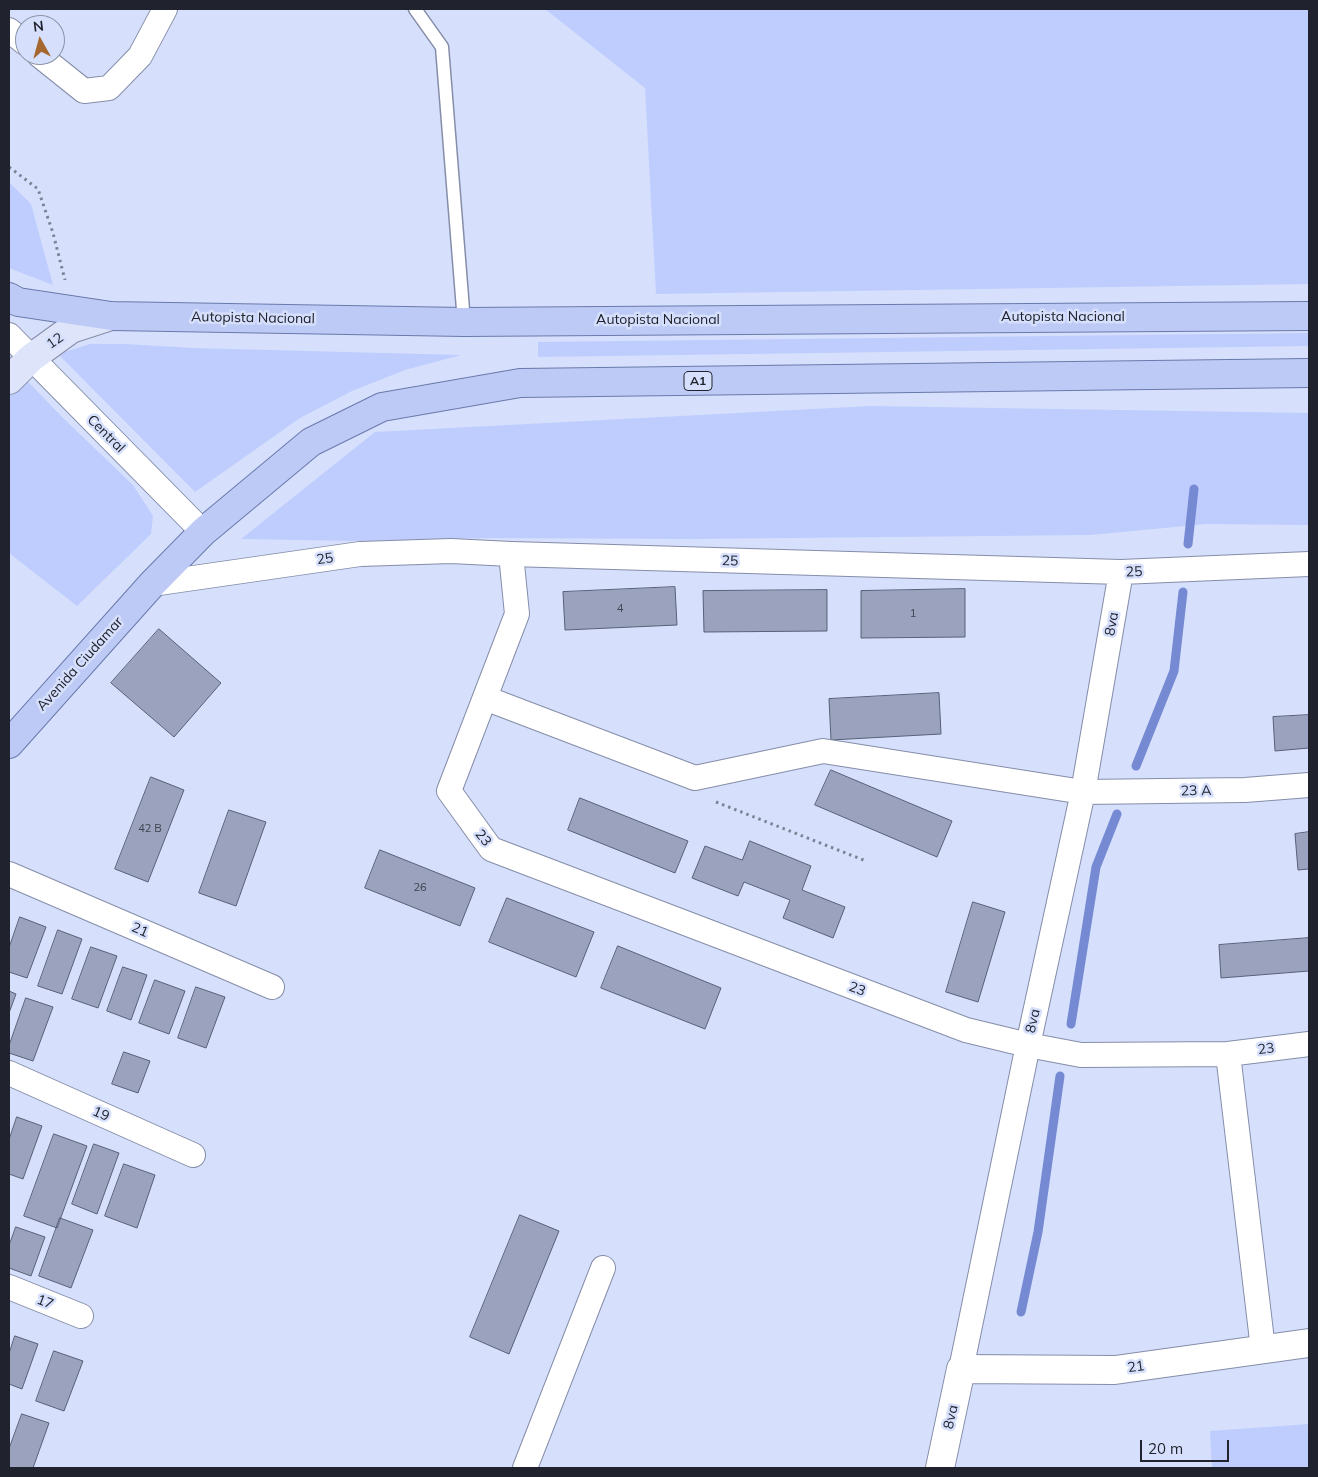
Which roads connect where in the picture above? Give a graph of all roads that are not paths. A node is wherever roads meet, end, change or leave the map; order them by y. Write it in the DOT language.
graph roads {
  1 [pos="165,9"];
  2 [pos="416,9"];
  3 [pos="52,65"];
  4 [pos="9,297"];
  5 [pos="111,316"];
  6 [pos="1309,316"];
  7 [pos="464,322"];
  8 [pos="9,335"];
  9 [pos="31,358"];
  10 [pos="1309,373"];
  11 [pos="9,380"];
  12 [pos="203,532"];
  13 [pos="511,554"];
  14 [pos="1309,564"];
  15 [pos="1121,572"];
  16 [pos="152,584"];
  17 [pos="485,698"];
  18 [pos="9,744"];
  19 [pos="1309,785"];
  20 [pos="1083,792"];
  21 [pos="9,874"];
  22 [pos="272,987"];
  23 [pos="1309,1044"];
  24 [pos="1028,1045"];
  25 [pos="1228,1054"];
  26 [pos="9,1074"];
  27 [pos="193,1156"];
  28 [pos="603,1268"];
  29 [pos="9,1287"];
  30 [pos="81,1316"];
  31 [pos="1309,1343"];
  32 [pos="1263,1349"];
  33 [pos="961,1369"];
  34 [pos="525,1468"];
  35 [pos="940,1468"];
  1 -- 3 [label="street"];
  2 -- 7 [label="lane"];
  4 -- 5 [label="main road, Autopista Nacional"];
  5 -- 7 [label="main road, Autopista Nacional"];
  5 -- 9 [label="main road, 12"];
  6 -- 7 [label="main road, Autopista Nacional"];
  8 -- 9 [label="street, Central"];
  9 -- 11 [label="main road, 12"];
  9 -- 12 [label="street, Central"];
  10 -- 12 [label="main road, A1"];
  12 -- 16 [label="main road, A1"];
  13 -- 15 [label="street, 25"];
  13 -- 16 [label="street, 25"];
  13 -- 17 [label="street"];
  14 -- 15 [label="street, 25"];
  15 -- 20 [label="street, 8va"];
  16 -- 18 [label="main road, Avenida Ciudamar"];
  17 -- 20 [label="street, 23 A"];
  17 -- 24 [label="street, 23"];
  19 -- 20 [label="street, 23 A"];
  20 -- 24 [label="street, 8va"];
  21 -- 22 [label="street, 21"];
  23 -- 25 [label="street, 23"];
  24 -- 25 [label="street, 23"];
  24 -- 33 [label="street, 8va"];
  25 -- 32 [label="street"];
  26 -- 27 [label="street, 19"];
  28 -- 34 [label="street"];
  29 -- 30 [label="street, 17"];
  31 -- 32 [label="street, 21"];
  32 -- 33 [label="street, 21"];
  33 -- 35 [label="street, 8va"];
}
